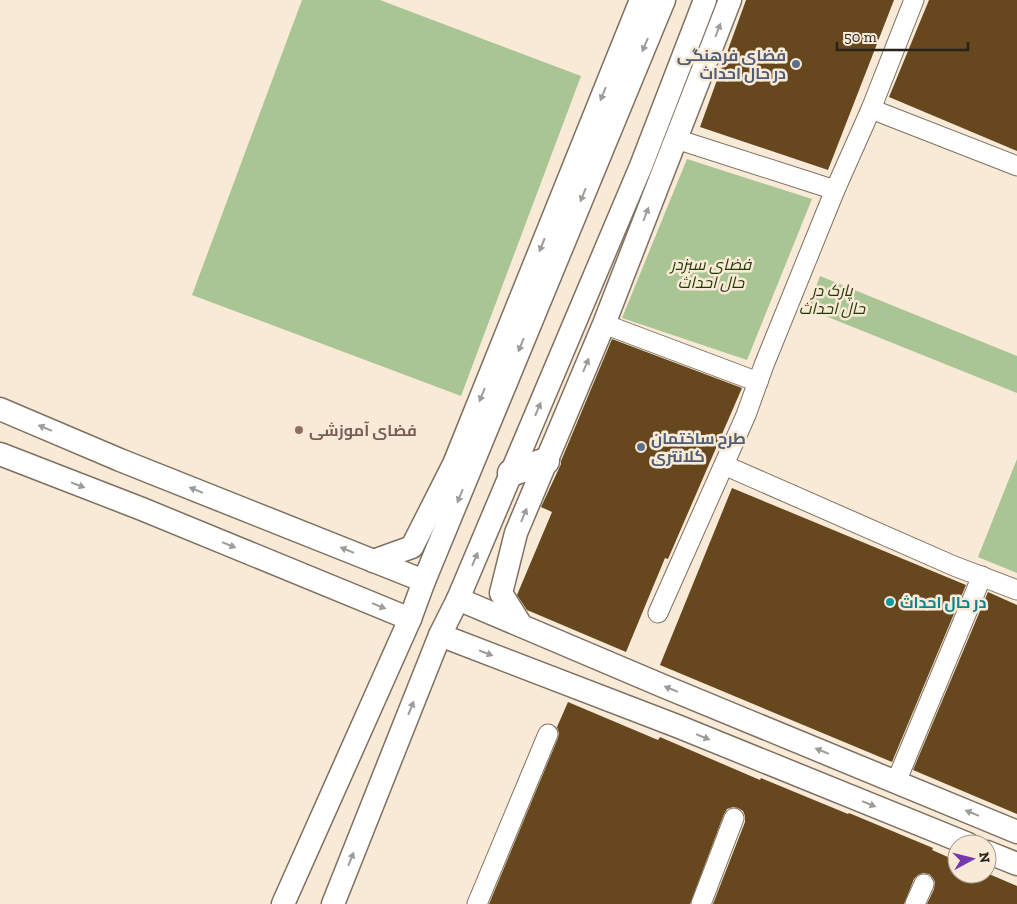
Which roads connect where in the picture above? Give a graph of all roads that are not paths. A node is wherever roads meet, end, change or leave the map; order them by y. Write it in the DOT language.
graph roads {
  1 [pos="641,0"];
  2 [pos="664,0"];
  3 [pos="705,0"];
  4 [pos="730,0"];
  5 [pos="914,0"];
  6 [pos="871,109"];
  7 [pos="676,139"];
  8 [pos="1017,166"];
  9 [pos="836,190"];
  10 [pos="604,324"];
  11 [pos="758,382"];
  12 [pos="0,409"];
  13 [pos="0,454"];
  14 [pos="546,461"];
  15 [pos="724,465"];
  16 [pos="511,473"];
  17 [pos="373,561"];
  18 [pos="982,576"];
  19 [pos="424,581"];
  20 [pos="1017,590"];
  21 [pos="458,599"];
  22 [pos="658,613"];
  23 [pos="410,619"];
  24 [pos="521,625"];
  25 [pos="440,635"];
  26 [pos="548,734"];
  27 [pos="896,782"];
  28 [pos="734,818"];
  29 [pos="1017,832"];
  30 [pos="947,835"];
  31 [pos="997,856"];
  32 [pos="1017,864"];
  33 [pos="924,884"];
  34 [pos="283,904"];
  35 [pos="332,904"];
  36 [pos="477,904"];
  37 [pos="701,904"];
  38 [pos="915,904"];
  1 -- 17 [label="street, one-way"];
  2 -- 19 [label="street, one-way"];
  16 -- 3 [label="street, one-way"];
  7 -- 4 [label="street, one-way"];
  5 -- 6 [label="street"];
  6 -- 8 [label="street"];
  6 -- 9 [label="street"];
  7 -- 9 [label="street"];
  10 -- 7 [label="street, one-way"];
  9 -- 11 [label="street"];
  10 -- 11 [label="street"];
  14 -- 10 [label="street, one-way"];
  11 -- 15 [label="street"];
  17 -- 12 [label="street, one-way"];
  13 -- 23 [label="street, one-way"];
  14 -- 16 [label="main road"];
  24 -- 14 [label="street, one-way"];
  15 -- 18 [label="street"];
  15 -- 22 [label="street"];
  21 -- 16 [label="street, one-way"];
  17 -- 19 [label="street"];
  18 -- 20 [label="street"];
  18 -- 27 [label="street"];
  19 -- 23 [label="street"];
  21 -- 24 [label="street"];
  21 -- 25 [label="street"];
  23 -- 34 [label="street"];
  27 -- 24 [label="street, one-way"];
  25 -- 30 [label="street, one-way"];
  35 -- 25 [label="street, one-way"];
  26 -- 36 [label="street"];
  29 -- 27 [label="street, one-way"];
  28 -- 37 [label="street"];
  31 -- 32 [label="street"];
  33 -- 38 [label="street"];
}
